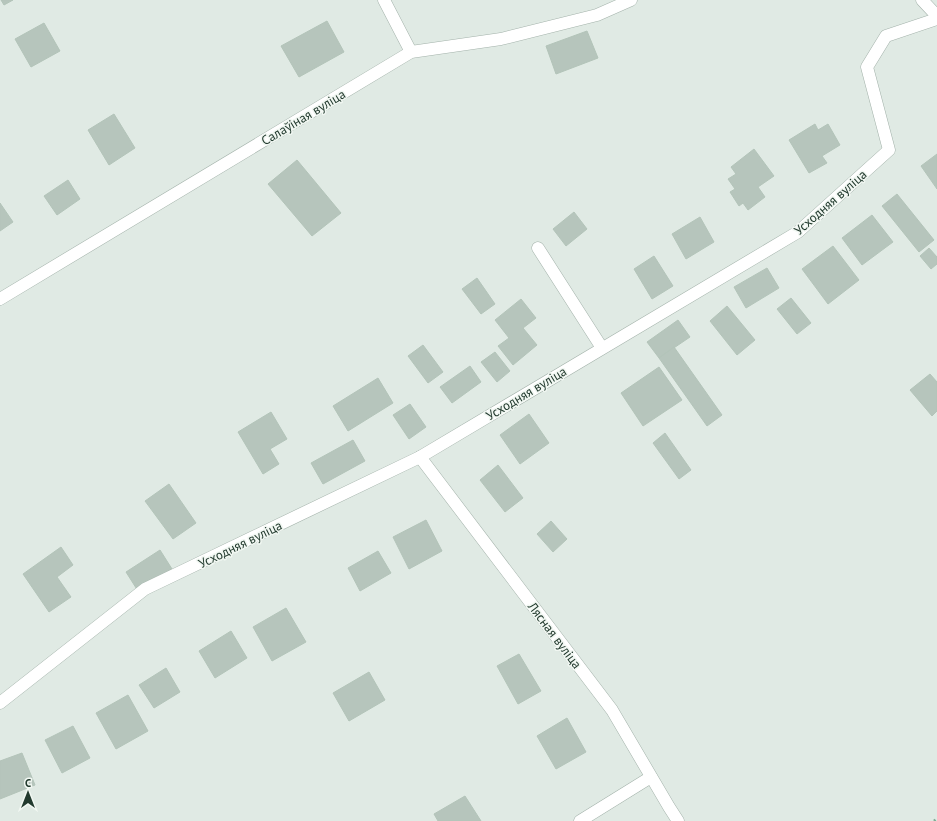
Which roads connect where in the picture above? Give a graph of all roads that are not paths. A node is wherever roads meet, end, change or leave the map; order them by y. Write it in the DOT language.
graph roads {
  1 [pos="384,0"];
  2 [pos="632,0"];
  3 [pos="922,0"];
  4 [pos="937,16"];
  5 [pos="937,19"];
  6 [pos="411,52"];
  7 [pos="538,248"];
  8 [pos="0,299"];
  9 [pos="602,348"];
  10 [pos="420,457"];
  11 [pos="0,703"];
  12 [pos="651,777"];
  13 [pos="580,821"];
  14 [pos="678,821"];
  1 -- 6 [label="street"];
  2 -- 6 [label="street, Салаўіная вуліца"];
  3 -- 4 [label="street"];
  5 -- 9 [label="street, Усходняя вуліца"];
  6 -- 8 [label="street, Салаўіная вуліца"];
  7 -- 9 [label="street"];
  9 -- 10 [label="street, Усходняя вуліца"];
  10 -- 11 [label="street, Усходняя вуліца"];
  10 -- 12 [label="street, Лясная вуліца"];
  12 -- 13 [label="street"];
  12 -- 14 [label="street, Лясная вуліца"];
}
